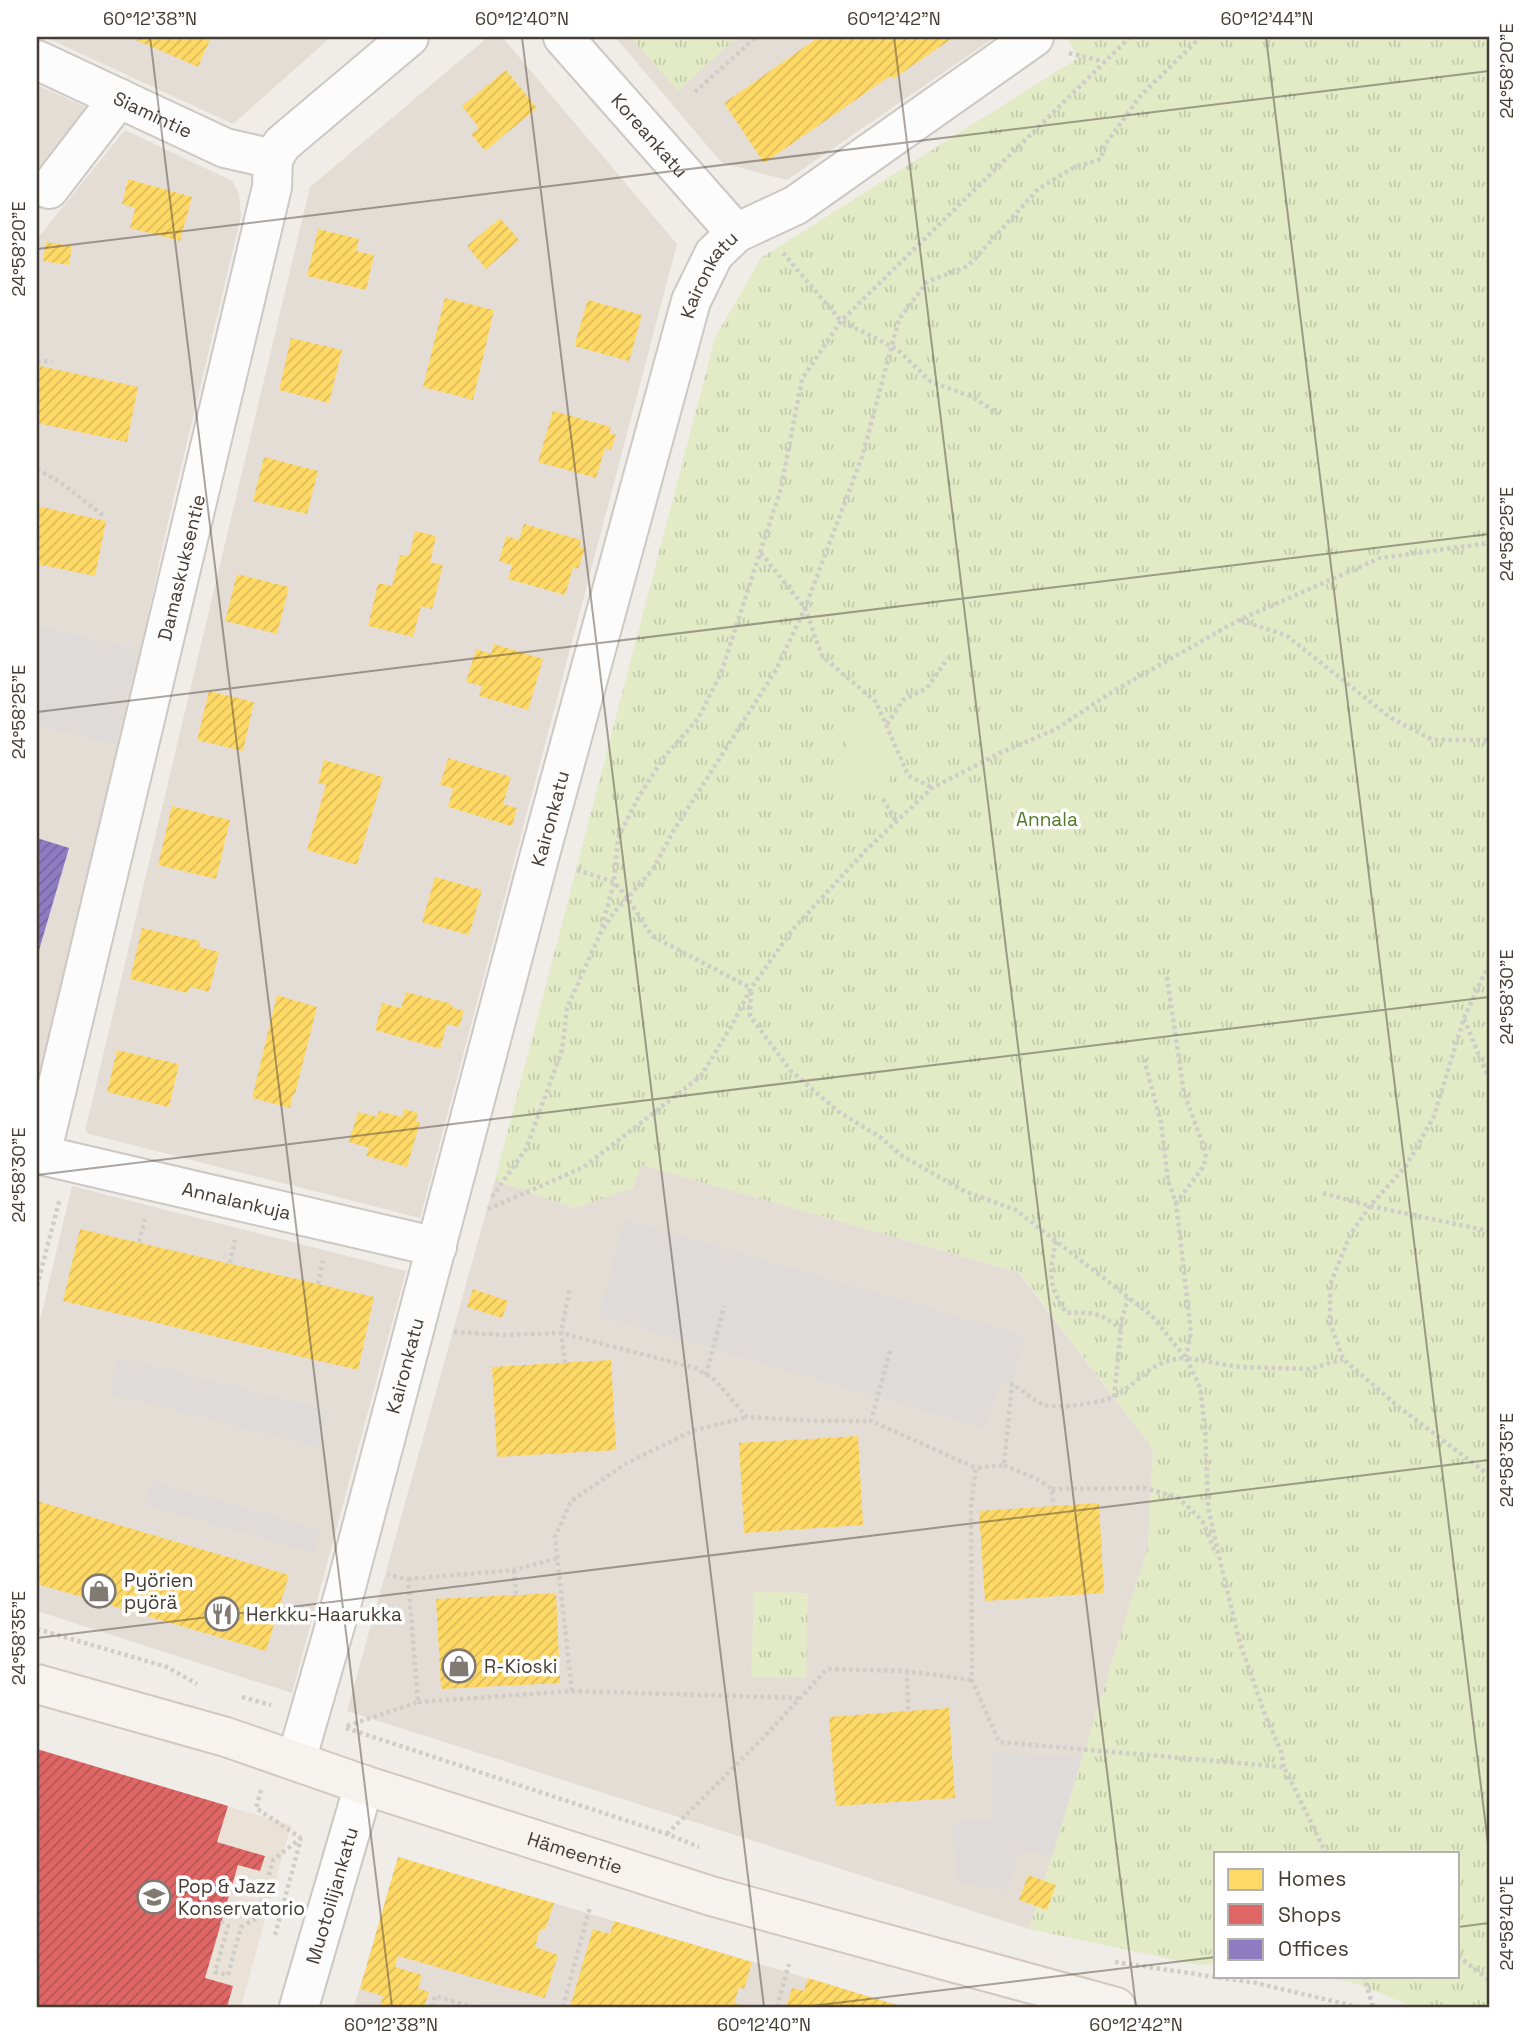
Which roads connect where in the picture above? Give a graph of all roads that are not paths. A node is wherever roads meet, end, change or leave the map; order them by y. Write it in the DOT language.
graph roads {
  1 [pos="409,37"];
  2 [pos="563,37"];
  3 [pos="1048,41"];
  4 [pos="37,61"];
  5 [pos="119,98"];
  6 [pos="274,159"];
  7 [pos="50,189"];
  8 [pos="736,233"];
  9 [pos="39,1154"];
  10 [pos="437,1247"];
  11 [pos="37,1684"];
  12 [pos="296,1761"];
  13 [pos="364,1785"];
  14 [pos="299,2007"];
  15 [pos="1116,2007"];
  1 -- 6 [label="street"];
  2 -- 8 [label="street, Koreankatu"];
  3 -- 8 [label="street, Kaironkatu"];
  4 -- 5 [label="street, Siamintie"];
  5 -- 6 [label="street, Siamintie"];
  5 -- 7 [label="street"];
  6 -- 9 [label="street, Damaskuksentie"];
  8 -- 10 [label="street, Kaironkatu"];
  9 -- 10 [label="street, Annalankuja"];
  10 -- 12 [label="street, Kaironkatu"];
  11 -- 12 [label="main road, Hämeentie"];
  12 -- 13 [label="main road, Hämeentie"];
  13 -- 14 [label="street, Muotoilijankatu"];
  13 -- 15 [label="main road, Hämeentie"];
}
